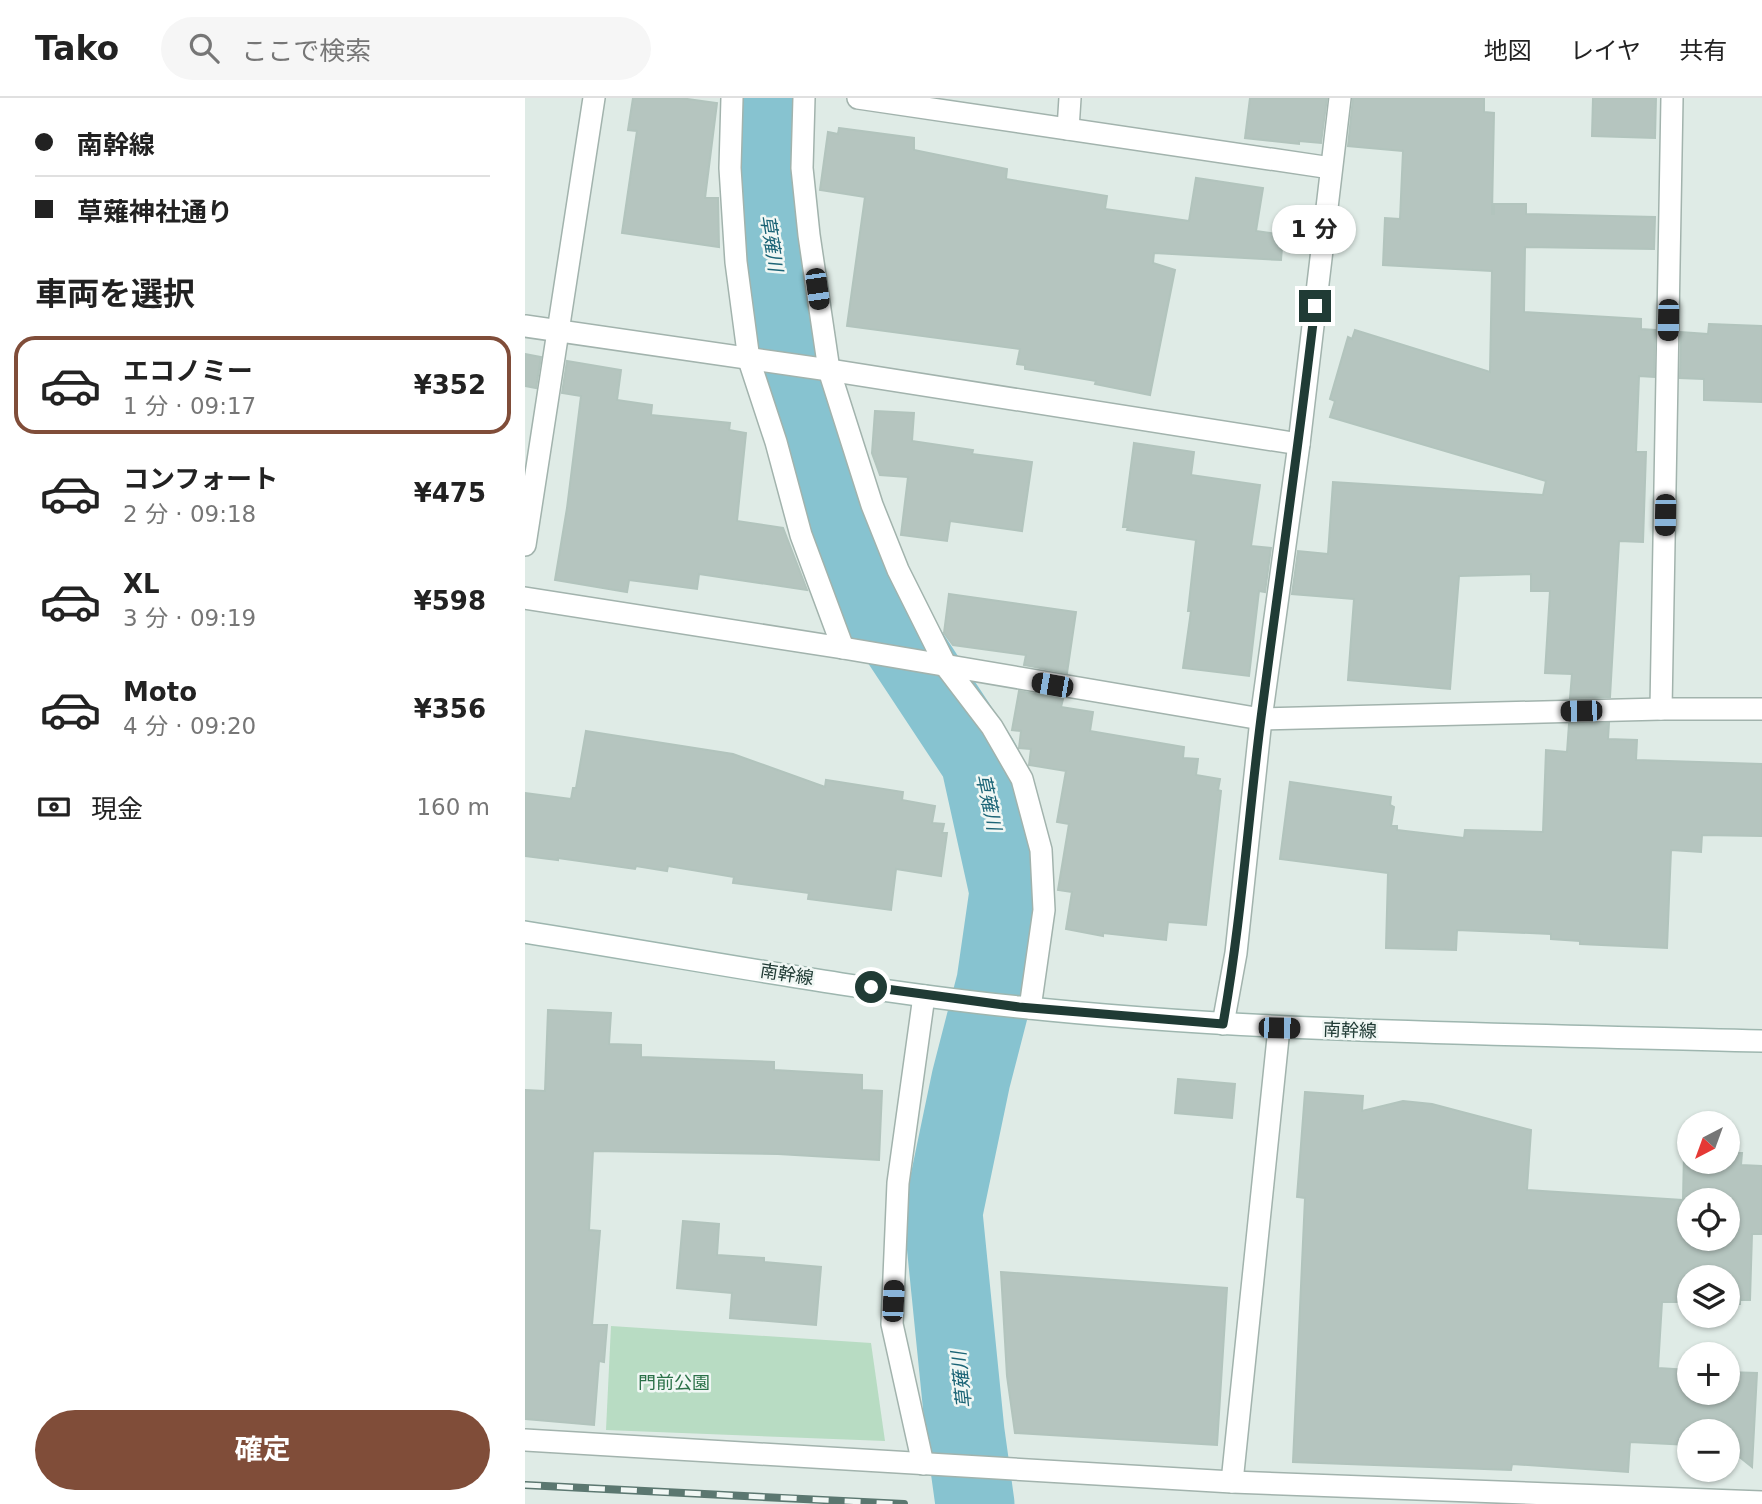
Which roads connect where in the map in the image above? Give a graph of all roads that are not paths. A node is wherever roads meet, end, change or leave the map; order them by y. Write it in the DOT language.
graph roads {
  1 [pos="594,98"];
  2 [pos="732,98"];
  3 [pos="804,98"];
  4 [pos="858,98"];
  5 [pos="1070,98"];
  6 [pos="1340,98"];
  7 [pos="1672,98"];
  8 [pos="1068,130"];
  9 [pos="1331,168"];
  10 [pos="525,326"];
  11 [pos="559,331"];
  12 [pos="749,360"];
  13 [pos="829,370"];
  14 [pos="1299,444"];
  15 [pos="525,545"];
  16 [pos="525,598"];
  17 [pos="843,648"];
  18 [pos="947,667"];
  19 [pos="1661,709"];
  20 [pos="1762,709"];
  21 [pos="1261,719"];
  22 [pos="525,932"];
  23 [pos="924,996"];
  24 [pos="1025,1007"];
  25 [pos="1223,1024"];
  26 [pos="1279,1028"];
  27 [pos="1762,1041"];
  28 [pos="525,1440"];
  29 [pos="929,1464"];
  30 [pos="1232,1482"];
  31 [pos="1762,1502"];
  1 -- 11 [label="street"];
  2 -- 12 [label="street"];
  3 -- 13 [label="street"];
  4 -- 8 [label="street"];
  5 -- 8 [label="street"];
  6 -- 9 [label="street"];
  7 -- 19 [label="street"];
  8 -- 9 [label="street"];
  9 -- 14 [label="street"];
  10 -- 11 [label="street"];
  11 -- 12 [label="street"];
  11 -- 15 [label="street"];
  12 -- 13 [label="street"];
  12 -- 17 [label="street"];
  13 -- 14 [label="street"];
  13 -- 18 [label="street"];
  14 -- 21 [label="street"];
  16 -- 17 [label="street"];
  17 -- 18 [label="street"];
  18 -- 21 [label="street"];
  18 -- 24 [label="street"];
  19 -- 20 [label="street"];
  19 -- 21 [label="street"];
  21 -- 25 [label="street"];
  22 -- 23 [label="street, 南幹線"];
  23 -- 24 [label="street, 南幹線"];
  23 -- 29 [label="street"];
  24 -- 25 [label="street, 南幹線"];
  25 -- 26 [label="street, 南幹線"];
  26 -- 27 [label="street, 南幹線"];
  26 -- 30 [label="street"];
  28 -- 29 [label="street"];
  29 -- 30 [label="street"];
  30 -- 31 [label="street"];
}
